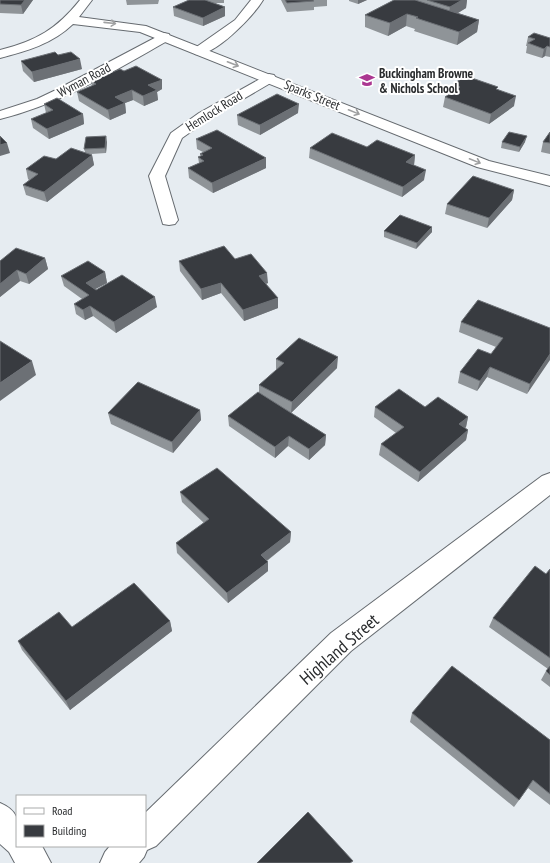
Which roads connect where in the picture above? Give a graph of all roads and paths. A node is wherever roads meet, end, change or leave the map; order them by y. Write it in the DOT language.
graph roads {
  1 [pos="86,0"];
  2 [pos="257,0"];
  3 [pos="72,20"];
  4 [pos="164,37"];
  5 [pos="200,51"];
  6 [pos="0,54"];
  7 [pos="269,78"];
  8 [pos="0,115"];
  9 [pos="550,181"];
  10 [pos="170,220"];
  11 [pos="550,482"];
  12 [pos="0,819"];
  13 [pos="146,834"];
  14 [pos="16,839"];
  15 [pos="23,847"];
  16 [pos="133,847"];
  17 [pos="35,863"];
  18 [pos="116,863"];
  1 -- 3 [label="street"];
  2 -- 5 [label="street"];
  3 -- 4 [label="street, Sparks Street, one-way"];
  3 -- 6 [label="street"];
  4 -- 5 [label="street, Sparks Street"];
  4 -- 8 [label="street, Wyman Road"];
  5 -- 7 [label="street, Sparks Street, one-way"];
  7 -- 9 [label="street, Sparks Street, one-way"];
  7 -- 10 [label="street, Hemlock Road"];
  11 -- 13 [label="street, Highland Street"];
  12 -- 14 [label="street"];
  15 -- 17 [label="street"];
  16 -- 18 [label="street"];
}
